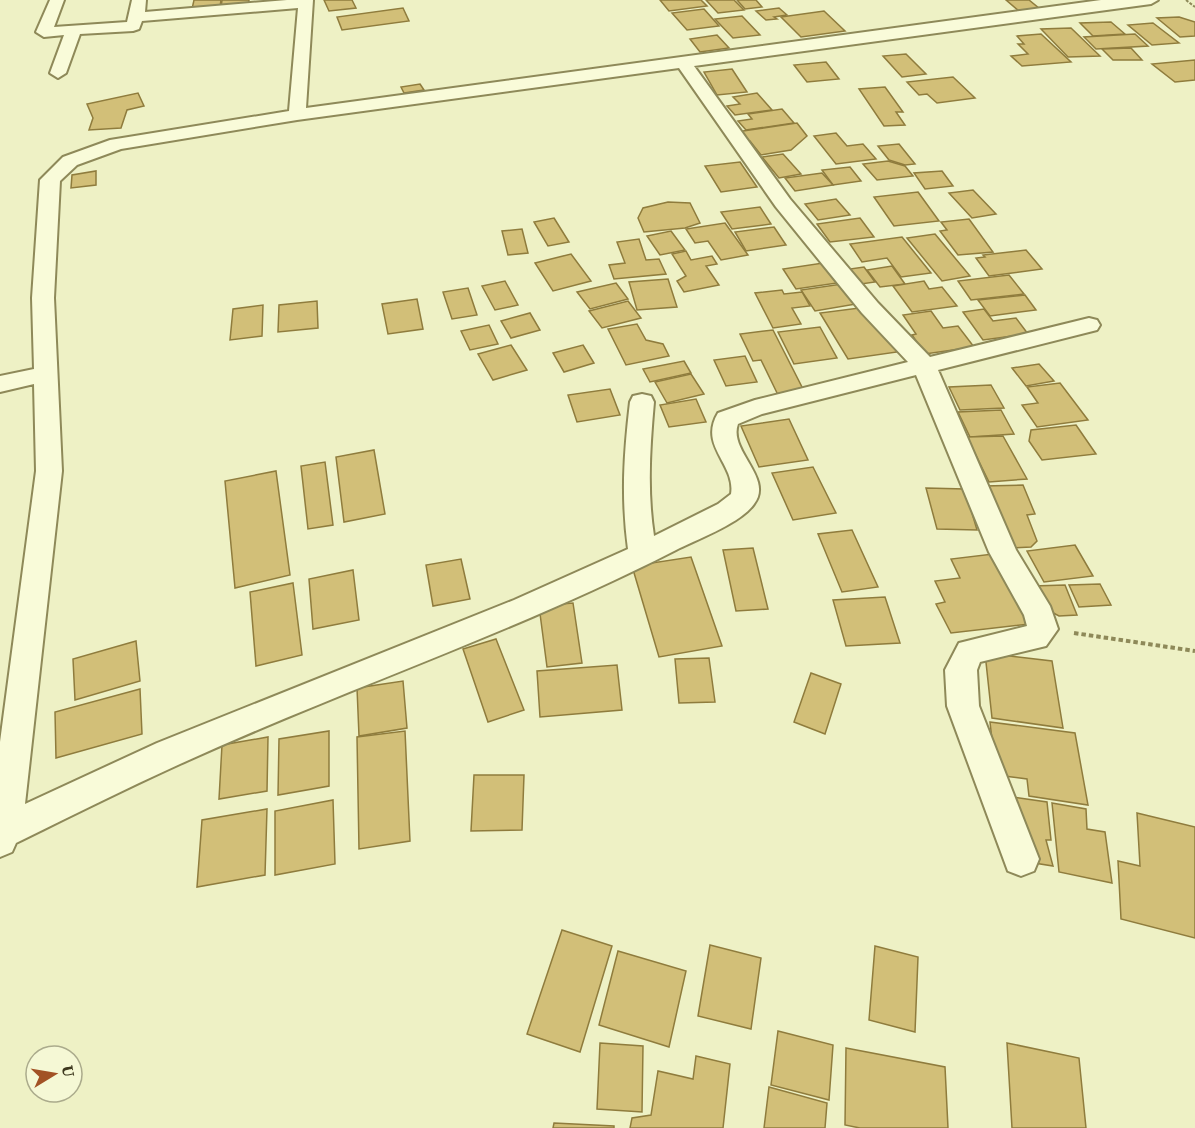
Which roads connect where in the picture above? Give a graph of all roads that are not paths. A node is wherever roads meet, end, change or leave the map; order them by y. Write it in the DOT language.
graph roads {
  1 [pos="57,0"];
  2 [pos="139,0"];
  3 [pos="1151,0"];
  4 [pos="306,2"];
  5 [pos="1098,2"];
  6 [pos="136,17"];
  7 [pos="74,30"];
  8 [pos="684,63"];
  9 [pos="57,74"];
  10 [pos="297,115"];
  11 [pos="1089,325"];
  12 [pos="924,365"];
  13 [pos="44,374"];
  14 [pos="0,384"];
  15 [pos="642,402"];
  16 [pos="643,554"];
  17 [pos="2,835"];
  18 [pos="1021,859"];
  1 -- 7 [label="street"];
  2 -- 6 [label="street"];
  3 -- 5 [label="street"];
  4 -- 6 [label="street"];
  4 -- 10 [label="street"];
  5 -- 8 [label="street"];
  6 -- 7 [label="street"];
  7 -- 9 [label="street"];
  8 -- 10 [label="street"];
  8 -- 12 [label="street"];
  10 -- 13 [label="street"];
  11 -- 12 [label="street"];
  12 -- 16 [label="street"];
  12 -- 18 [label="street"];
  13 -- 14 [label="street"];
  13 -- 17 [label="street"];
  15 -- 16 [label="street"];
  16 -- 17 [label="street"];
}
